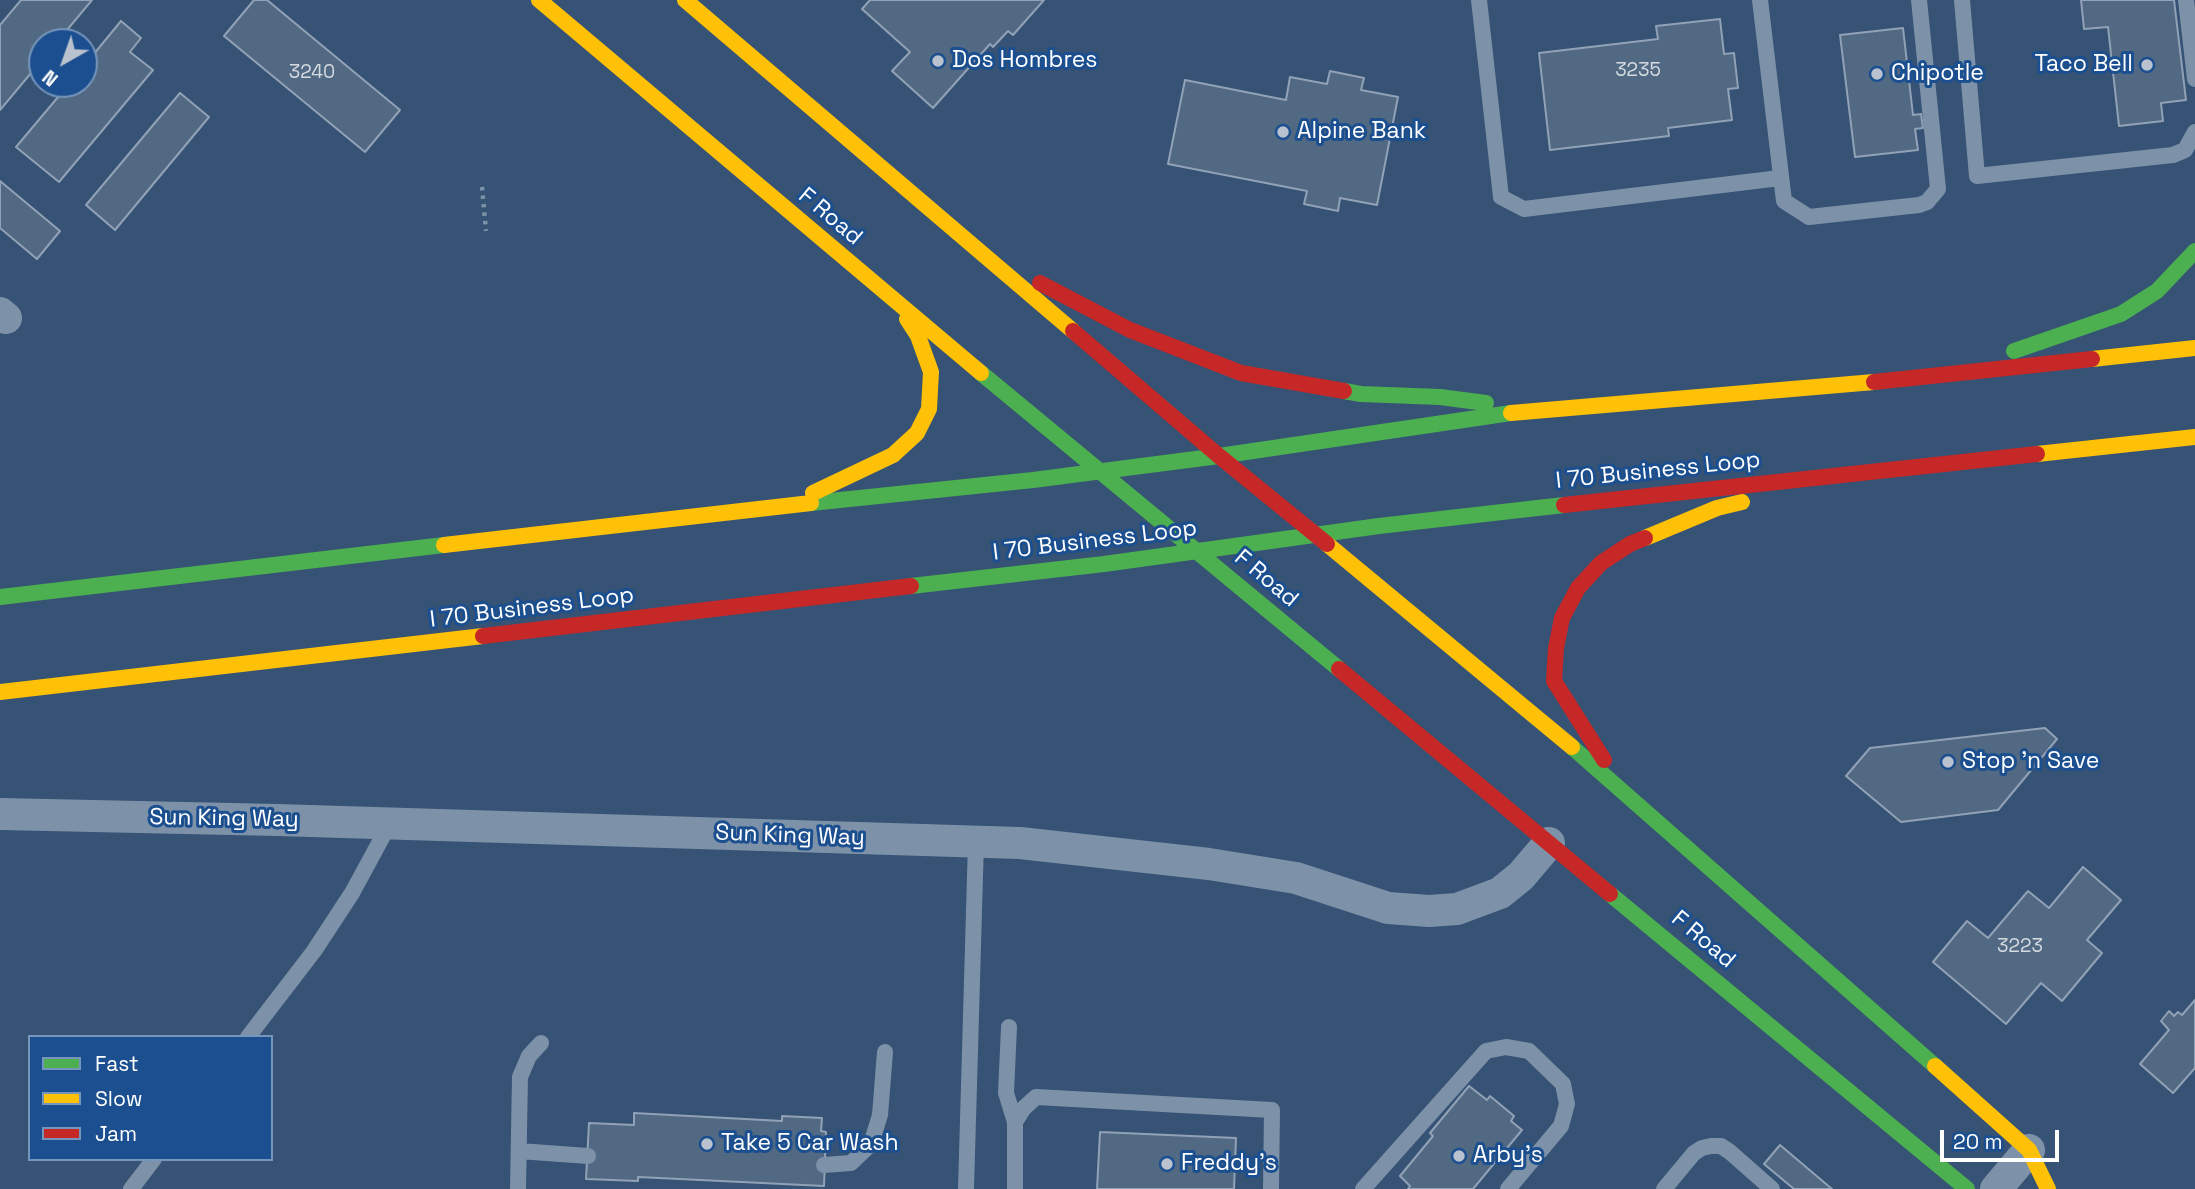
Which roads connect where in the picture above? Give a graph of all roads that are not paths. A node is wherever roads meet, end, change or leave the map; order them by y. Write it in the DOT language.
graph roads {
  1 [pos="539,0"];
  2 [pos="685,0"];
  3 [pos="1479,0"];
  4 [pos="1760,0"];
  5 [pos="1919,0"];
  6 [pos="1962,0"];
  7 [pos="2186,0"];
  8 [pos="2195,79"];
  9 [pos="2195,132"];
  10 [pos="1780,178"];
  11 [pos="965,239"];
  12 [pos="2195,251"];
  13 [pos="896,302"];
  14 [pos="2195,348"];
  15 [pos="1928,377"];
  16 [pos="1533,410"];
  17 [pos="2195,437"];
  18 [pos="1219,456"];
  19 [pos="1100,471"];
  20 [pos="1863,472"];
  21 [pos="783,506"];
  22 [pos="1315,535"];
  23 [pos="1196,551"];
  24 [pos="0,597"];
  25 [pos="0,692"];
  26 [pos="1625,792"];
  27 [pos="0,814"];
  28 [pos="390,823"];
  29 [pos="976,842"];
  30 [pos="1549,843"];
  31 [pos="1009,1027"];
  32 [pos="250,1035"];
  33 [pos="541,1043"];
  34 [pos="885,1052"];
  35 [pos="1015,1122"];
  36 [pos="2029,1150"];
  37 [pos="519,1152"];
  38 [pos="587,1156"];
  39 [pos="152,1161"];
  40 [pos="824,1165"];
  41 [pos="131,1189"];
  42 [pos="518,1189"];
  43 [pos="966,1189"];
  44 [pos="1015,1189"];
  45 [pos="1270,1189"];
  46 [pos="1363,1189"];
  47 [pos="1508,1189"];
  48 [pos="1664,1189"];
  49 [pos="1772,1189"];
  50 [pos="1967,1189"];
  51 [pos="1996,1189"];
  52 [pos="2048,1189"];
  1 -- 13 [label="main road, F Road"];
  2 -- 11 [label="main road"];
  3 -- 10 [label="lane"];
  4 -- 10 [label="lane"];
  5 -- 10 [label="lane"];
  6 -- 9 [label="lane"];
  7 -- 8 [label="lane"];
  11 -- 16 [label="main road"];
  11 -- 18 [label="main road"];
  12 -- 15 [label="main road"];
  13 -- 19 [label="main road, F Road"];
  13 -- 21 [label="main road"];
  14 -- 15 [label="main road"];
  15 -- 16 [label="main road"];
  16 -- 18 [label="main road"];
  17 -- 20 [label="main road, I 70 Business Loop"];
  18 -- 19 [label="main road"];
  18 -- 22 [label="main road"];
  19 -- 21 [label="main road"];
  19 -- 23 [label="main road, F Road"];
  20 -- 22 [label="main road, I 70 Business Loop"];
  20 -- 26 [label="main road"];
  21 -- 24 [label="main road"];
  22 -- 23 [label="main road, I 70 Business Loop"];
  22 -- 26 [label="main road"];
  23 -- 25 [label="main road, I 70 Business Loop"];
  23 -- 30 [label="main road, F Road"];
  26 -- 36 [label="main road"];
  27 -- 28 [label="street, Sun King Way"];
  28 -- 29 [label="street, Sun King Way"];
  28 -- 32 [label="lane"];
  29 -- 30 [label="street, Sun King Way"];
  29 -- 43 [label="lane"];
  30 -- 50 [label="main road, F Road"];
  31 -- 35 [label="lane"];
  33 -- 37 [label="lane"];
  34 -- 40 [label="lane"];
  35 -- 44 [label="lane"];
  35 -- 45 [label="lane"];
  36 -- 51 [label="street"];
  36 -- 52 [label="main road"];
  37 -- 38 [label="lane"];
  37 -- 42 [label="lane"];
  39 -- 41 [label="lane"];
  46 -- 47 [label="lane"];
  48 -- 49 [label="lane"];
}
